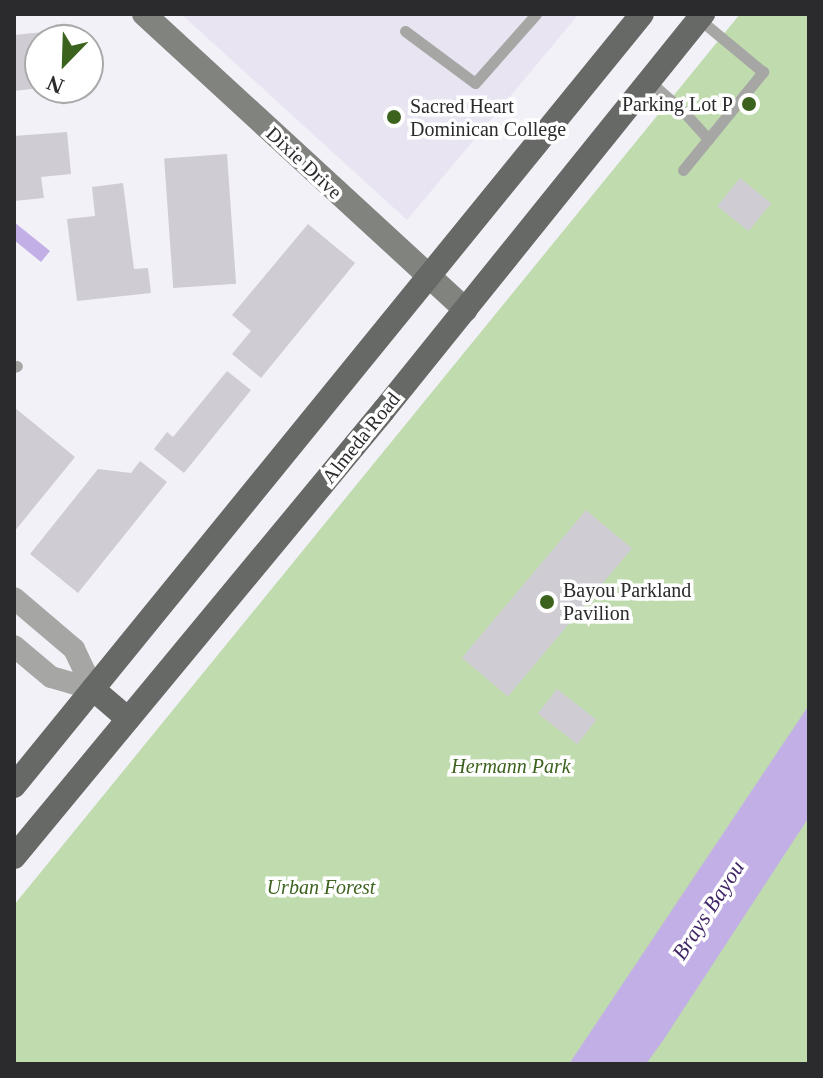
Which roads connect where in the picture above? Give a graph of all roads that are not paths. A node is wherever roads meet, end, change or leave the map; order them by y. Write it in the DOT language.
graph roads {
  1 [pos="144,14"];
  2 [pos="536,14"];
  3 [pos="642,14"];
  4 [pos="699,16"];
  5 [pos="405,31"];
  6 [pos="649,81"];
  7 [pos="708,139"];
  8 [pos="683,170"];
  9 [pos="427,277"];
  10 [pos="466,310"];
  11 [pos="14,598"];
  12 [pos="14,646"];
  13 [pos="93,689"];
  14 [pos="128,719"];
  15 [pos="14,786"];
  16 [pos="14,857"];
  1 -- 9 [label="street, Dixie Drive"];
  2 -- 5 [label="lane"];
  3 -- 9 [label="main road"];
  4 -- 6 [label="main road, Almeda Road"];
  4 -- 7 [label="lane"];
  6 -- 7 [label="lane"];
  6 -- 10 [label="main road, Almeda Road"];
  7 -- 8 [label="lane"];
  9 -- 10 [label="street, Dixie Drive"];
  9 -- 13 [label="main road"];
  10 -- 14 [label="main road, Almeda Road"];
  11 -- 13 [label="street"];
  12 -- 13 [label="street"];
  13 -- 14 [label="main road"];
  13 -- 15 [label="main road"];
  14 -- 16 [label="main road, Almeda Road"];
}
